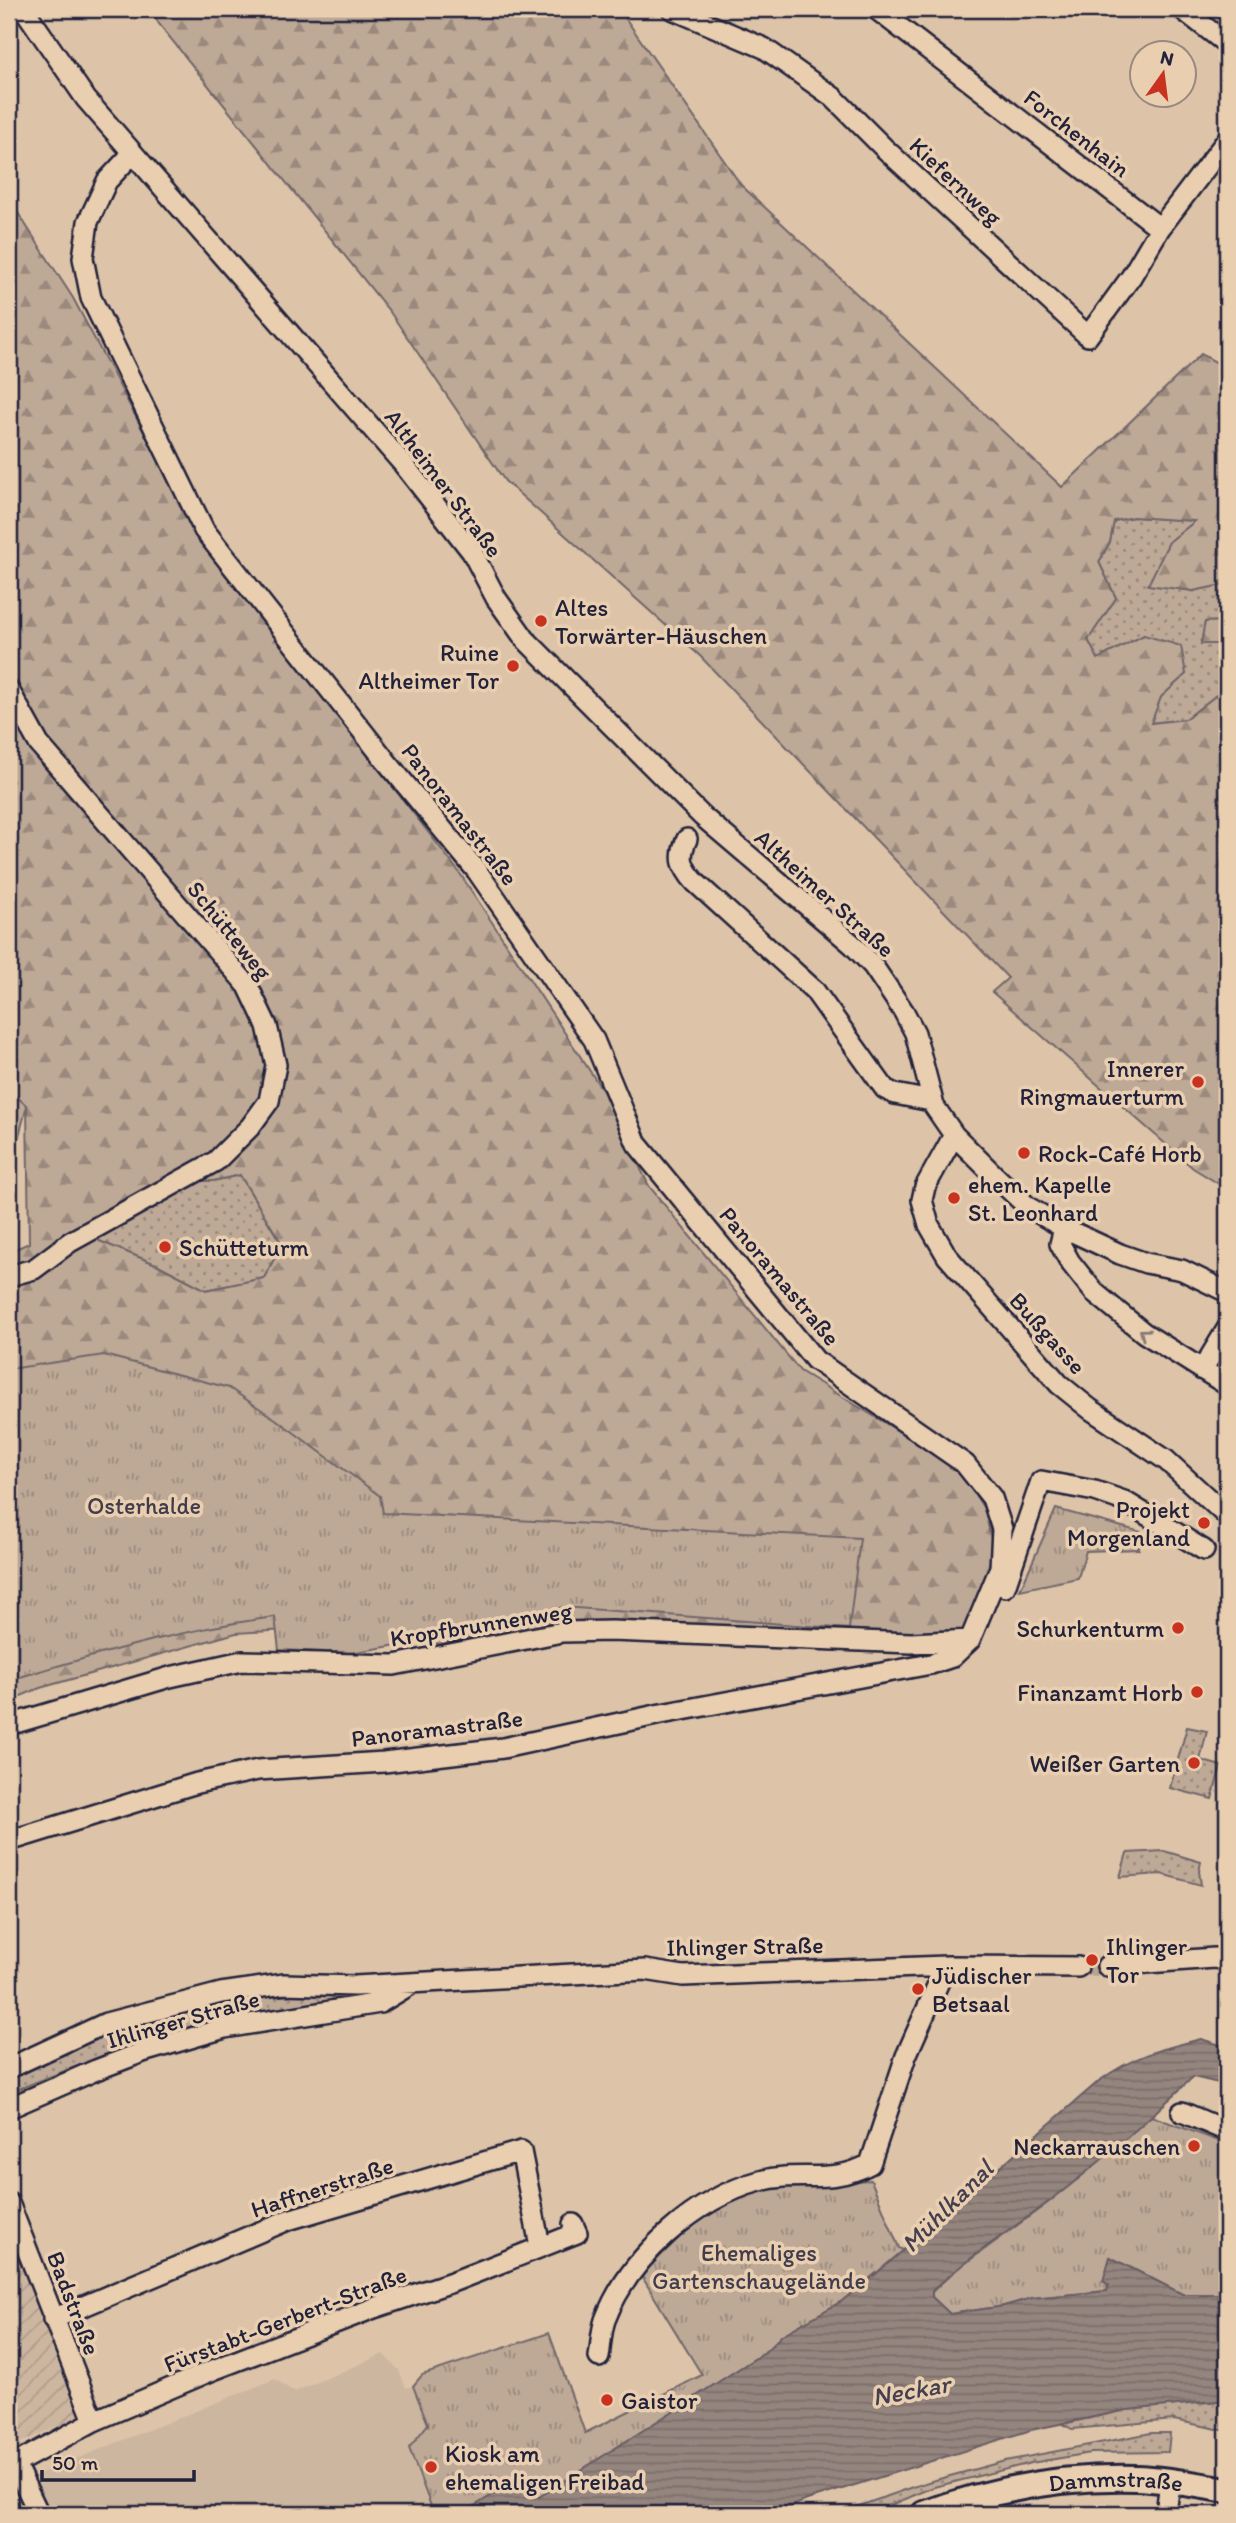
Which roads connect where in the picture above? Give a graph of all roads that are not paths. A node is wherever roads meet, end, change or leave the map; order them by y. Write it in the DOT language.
graph roads {
  1 [pos="24,9"];
  2 [pos="672,9"];
  3 [pos="876,9"];
  4 [pos="1182,9"];
  5 [pos="1227,44"];
  6 [pos="1227,139"];
  7 [pos="132,154"];
  8 [pos="1160,228"];
  9 [pos="9,690"];
  10 [pos="687,839"];
  11 [pos="931,1101"];
  12 [pos="954,1135"];
  13 [pos="1064,1228"];
  14 [pos="9,1276"];
  15 [pos="1227,1293"];
  16 [pos="1227,1329"];
  17 [pos="1202,1370"];
  18 [pos="1227,1385"];
  19 [pos="1227,1516"];
  20 [pos="1204,1549"];
  21 [pos="984,1608"];
  22 [pos="970,1640"];
  23 [pos="9,1725"];
  24 [pos="9,1841"];
  25 [pos="1227,1960"];
  26 [pos="946,1966"];
  27 [pos="1107,1966"];
  28 [pos="1078,1967"];
  29 [pos="414,1983"];
  30 [pos="9,2068"];
  31 [pos="9,2108"];
  32 [pos="1182,2112"];
  33 [pos="1227,2131"];
  34 [pos="9,2203"];
  35 [pos="573,2224"];
  36 [pos="540,2246"];
  37 [pos="53,2319"];
  38 [pos="599,2357"];
  39 [pos="94,2421"];
  40 [pos="12,2466"];
  41 [pos="1170,2481"];
  42 [pos="1227,2490"];
  43 [pos="39,2514"];
  44 [pos="924,2514"];
  45 [pos="1166,2514"];
  1 -- 7 [label="street, Altheimer Straße"];
  2 -- 8 [label="street, Kiefernweg"];
  3 -- 8 [label="street, Forchenhain"];
  4 -- 5 [label="street"];
  6 -- 8 [label="street"];
  7 -- 11 [label="street, Altheimer Straße"];
  7 -- 21 [label="street, Panoramastraße"];
  9 -- 14 [label="street, Schütteweg"];
  10 -- 11 [label="street"];
  11 -- 12 [label="street, Altheimer Straße"];
  12 -- 13 [label="street, Altheimer Straße"];
  12 -- 19 [label="street, Bußgasse"];
  13 -- 15 [label="street, Altheimer Straße"];
  17 -- 13 [label="street, one-way"];
  16 -- 17 [label="street"];
  17 -- 18 [label="street"];
  20 -- 21 [label="street"];
  21 -- 22 [label="street, Panoramastraße"];
  22 -- 23 [label="street, Kropfbrunnenweg"];
  22 -- 24 [label="street, Panoramastraße"];
  25 -- 27 [label="street"];
  26 -- 28 [label="street, Ihlinger Straße"];
  26 -- 29 [label="street, Ihlinger Straße"];
  26 -- 38 [label="street"];
  29 -- 30 [label="street, Ihlinger Straße"];
  29 -- 31 [label="street, Ihlinger Straße"];
  32 -- 33 [label="street"];
  34 -- 37 [label="street, Badstraße"];
  35 -- 36 [label="street, Fürstabt-Gerbert-Straße"];
  36 -- 37 [label="street, Haffnerstraße"];
  36 -- 39 [label="street, Fürstabt-Gerbert-Straße"];
  37 -- 39 [label="street, Badstraße"];
  39 -- 40 [label="street, Fürstabt-Gerbert-Straße"];
  40 -- 43 [label="street"];
  41 -- 42 [label="main road, Dammstraße"];
  41 -- 44 [label="main road, Dammstraße"];
  41 -- 45 [label="street"];
}
